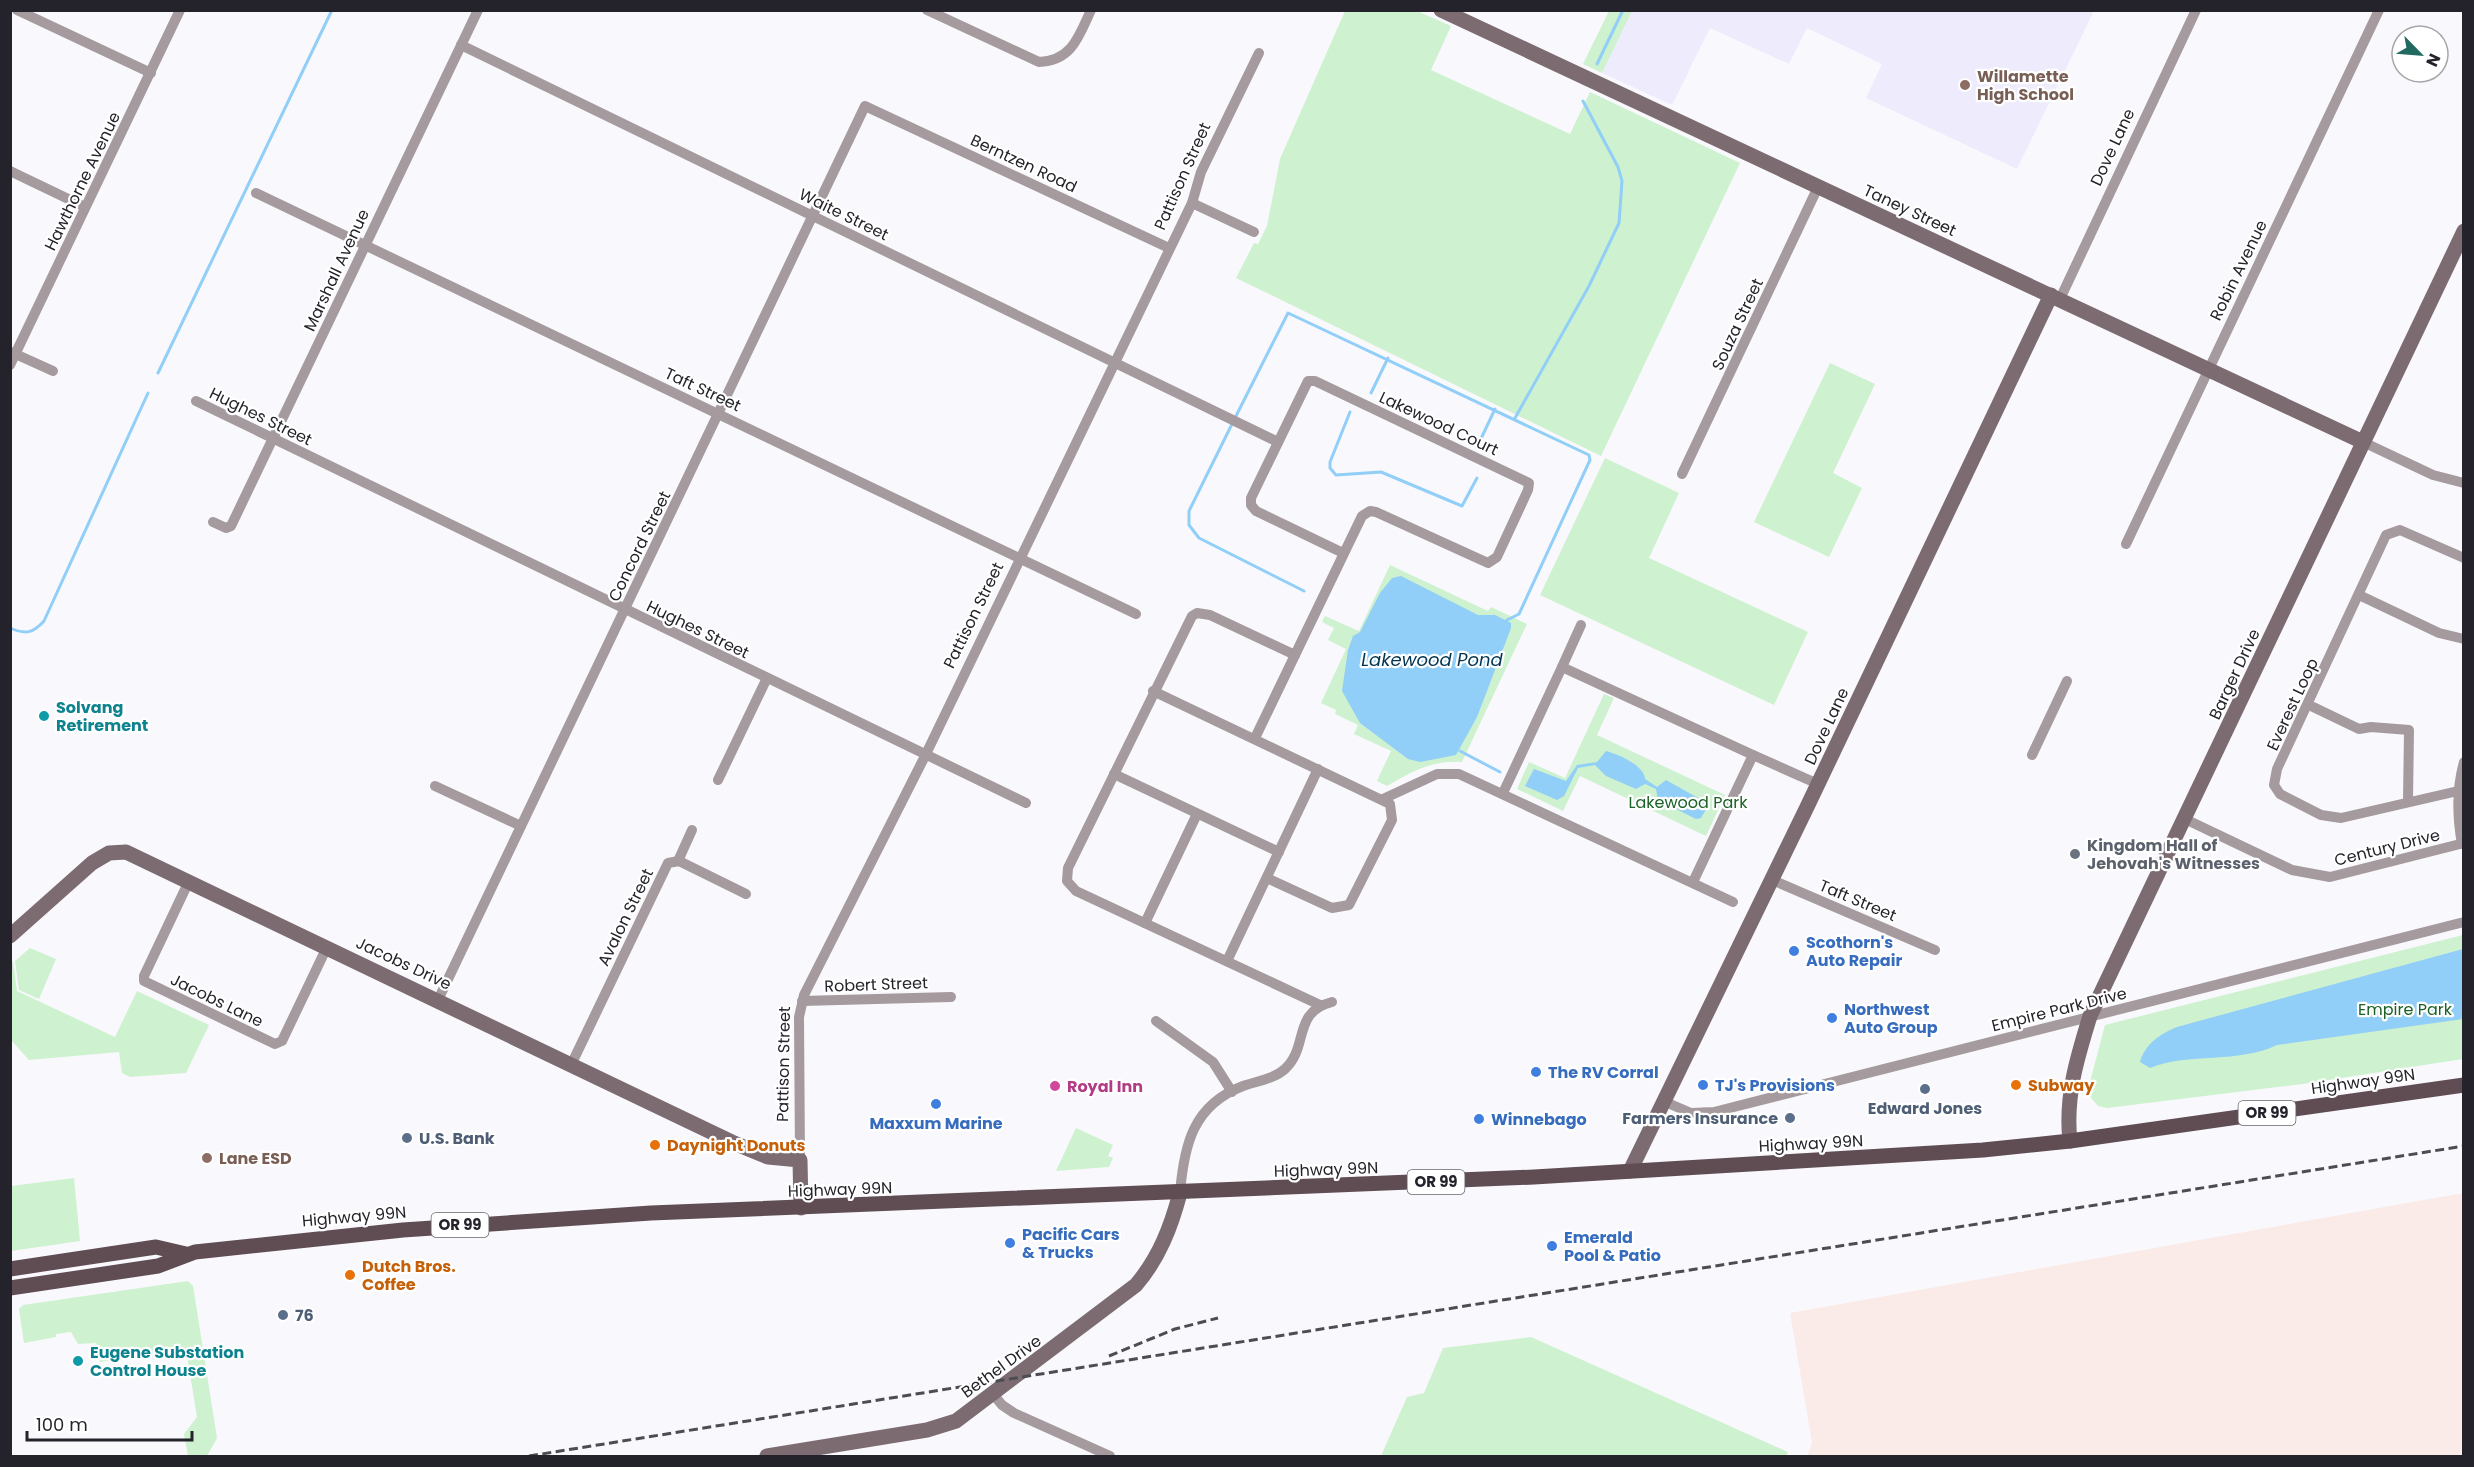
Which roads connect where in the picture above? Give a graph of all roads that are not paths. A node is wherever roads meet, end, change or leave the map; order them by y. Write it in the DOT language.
graph roads {
  1 [pos="17,10"];
  2 [pos="180,10"];
  3 [pos="478,10"];
  4 [pos="927,10"];
  5 [pos="1091,10"];
  6 [pos="1441,10"];
  7 [pos="2196,10"];
  8 [pos="2379,10"];
  9 [pos="461,45"];
  10 [pos="1259,53"];
  11 [pos="151,73"];
  12 [pos="865,106"];
  13 [pos="10,171"];
  14 [pos="1818,187"];
  15 [pos="256,193"];
  16 [pos="1191,203"];
  17 [pos="86,207"];
  18 [pos="814,215"];
  19 [pos="2463,231"];
  20 [pos="1254,232"];
  21 [pos="364,246"];
  22 [pos="1169,248"];
  23 [pos="2056,297"];
  24 [pos="13,353"];
  25 [pos="1114,363"];
  26 [pos="10,365"];
  27 [pos="2208,368"];
  28 [pos="53,371"];
  29 [pos="196,401"];
  30 [pos="719,413"];
  31 [pos="273,438"];
  32 [pos="1278,442"];
  33 [pos="2363,442"];
  34 [pos="1682,474"];
  35 [pos="2463,483"];
  36 [pos="213,522"];
  37 [pos="2126,544"];
  38 [pos="1343,553"];
  39 [pos="2463,558"];
  40 [pos="1020,559"];
  41 [pos="2359,595"];
  42 [pos="625,610"];
  43 [pos="1136,614"];
  44 [pos="1581,625"];
  45 [pos="2463,639"];
  46 [pos="1295,655"];
  47 [pos="1562,667"];
  48 [pos="767,678"];
  49 [pos="2067,681"];
  50 [pos="1153,691"];
  51 [pos="2309,705"];
  52 [pos="1255,738"];
  53 [pos="1753,755"];
  54 [pos="925,756"];
  55 [pos="2032,756"];
  56 [pos="2463,762"];
  57 [pos="1318,769"];
  58 [pos="1114,774"];
  59 [pos="718,780"];
  60 [pos="1818,784"];
  61 [pos="435,786"];
  62 [pos="2458,791"];
  63 [pos="1503,793"];
  64 [pos="1383,799"];
  65 [pos="2408,801"];
  66 [pos="1026,803"];
  67 [pos="1197,814"];
  68 [pos="2185,819"];
  69 [pos="521,826"];
  70 [pos="692,830"];
  71 [pos="2463,843"];
  72 [pos="1279,852"];
  73 [pos="678,861"];
  74 [pos="1267,878"];
  75 [pos="1770,879"];
  76 [pos="189,881"];
  77 [pos="1693,882"];
  78 [pos="746,894"];
  79 [pos="1733,902"];
  80 [pos="2463,922"];
  81 [pos="1145,924"];
  82 [pos="10,936"];
  83 [pos="327,947"];
  84 [pos="1935,950"];
  85 [pos="1227,962"];
  86 [pos="951,997"];
  87 [pos="438,1000"];
  88 [pos="801,1001"];
  89 [pos="1332,1002"];
  90 [pos="1320,1005"];
  91 [pos="2090,1016"];
  92 [pos="1156,1021"];
  93 [pos="572,1063"];
  94 [pos="2463,1085"];
  95 [pos="1232,1092"];
  96 [pos="1663,1101"];
  97 [pos="2070,1141"];
  98 [pos="800,1160"];
  99 [pos="1629,1171"];
  100 [pos="1180,1193"];
  101 [pos="801,1208"];
  102 [pos="186,1254"];
  103 [pos="10,1269"];
  104 [pos="10,1288"];
  105 [pos="993,1394"];
  106 [pos="768,1456"];
  107 [pos="1110,1456"];
  1 -- 11 [label="street"];
  2 -- 11 [label="street, Hawthorne Avenue"];
  3 -- 9 [label="street, Marshall Avenue"];
  4 -- 5 [label="street"];
  6 -- 14 [label="street, Taney Street"];
  7 -- 23 [label="street, Dove Lane"];
  8 -- 27 [label="street, Robin Avenue"];
  9 -- 18 [label="street, Waite Street"];
  9 -- 21 [label="street, Marshall Avenue"];
  10 -- 16 [label="street, Pattison Street"];
  11 -- 17 [label="street, Hawthorne Avenue"];
  12 -- 18 [label="street, Concord Street"];
  12 -- 22 [label="street, Berntzen Road"];
  13 -- 17 [label="street"];
  14 -- 23 [label="street, Taney Street"];
  14 -- 34 [label="street, Souza Street"];
  15 -- 21 [label="street, Taft Street"];
  16 -- 20 [label="street"];
  16 -- 22 [label="street, Pattison Street"];
  17 -- 24 [label="street, Hawthorne Avenue"];
  18 -- 25 [label="street, Waite Street"];
  18 -- 30 [label="street, Concord Street"];
  19 -- 33 [label="street, Barger Drive"];
  21 -- 30 [label="street, Taft Street"];
  21 -- 31 [label="street, Marshall Avenue"];
  22 -- 25 [label="street, Pattison Street"];
  23 -- 27 [label="street, Taney Street"];
  23 -- 60 [label="street, Dove Lane"];
  24 -- 26 [label="street, Hawthorne Avenue"];
  24 -- 28 [label="street"];
  25 -- 32 [label="street, Waite Street"];
  25 -- 40 [label="street, Pattison Street"];
  27 -- 33 [label="street, Taney Street"];
  27 -- 37 [label="street, Robin Avenue"];
  29 -- 31 [label="street, Hughes Street"];
  30 -- 40 [label="street, Taft Street"];
  30 -- 42 [label="street, Concord Street"];
  31 -- 36 [label="street, Marshall Avenue"];
  31 -- 42 [label="street, Hughes Street"];
  32 -- 38 [label="street, Lakewood Court"];
  32 -- 38 [label="street, Lakewood Court"];
  33 -- 35 [label="street"];
  33 -- 68 [label="street, Barger Drive"];
  38 -- 46 [label="street, Lakewood Court"];
  39 -- 41 [label="street, Everest Loop"];
  40 -- 43 [label="street, Taft Street"];
  40 -- 54 [label="street, Pattison Street"];
  41 -- 45 [label="street"];
  41 -- 51 [label="street, Everest Loop"];
  42 -- 48 [label="street, Hughes Street"];
  42 -- 69 [label="street, Concord Street"];
  44 -- 47 [label="street"];
  46 -- 50 [label="street"];
  46 -- 52 [label="street, Lakewood Court"];
  47 -- 53 [label="street"];
  47 -- 63 [label="street"];
  48 -- 54 [label="street, Hughes Street"];
  48 -- 59 [label="street"];
  49 -- 55 [label="street"];
  50 -- 52 [label="street"];
  50 -- 58 [label="street"];
  51 -- 65 [label="street"];
  51 -- 65 [label="street, Everest Loop"];
  52 -- 57 [label="street"];
  53 -- 60 [label="street"];
  53 -- 77 [label="street"];
  54 -- 66 [label="street, Hughes Street"];
  54 -- 88 [label="street, Pattison Street"];
  56 -- 62 [label="street"];
  57 -- 64 [label="street"];
  57 -- 72 [label="street"];
  58 -- 67 [label="street"];
  58 -- 81 [label="street"];
  60 -- 75 [label="street, Dove Lane"];
  61 -- 69 [label="street"];
  62 -- 65 [label="street, Everest Loop"];
  62 -- 71 [label="street"];
  63 -- 64 [label="street"];
  63 -- 77 [label="street"];
  64 -- 74 [label="street"];
  67 -- 72 [label="street"];
  67 -- 81 [label="street"];
  68 -- 71 [label="street, Century Drive"];
  68 -- 91 [label="street, Barger Drive"];
  69 -- 87 [label="street, Concord Street"];
  70 -- 73 [label="street"];
  72 -- 74 [label="street"];
  73 -- 78 [label="street, Avalon Street"];
  73 -- 93 [label="street, Avalon Street"];
  74 -- 85 [label="street"];
  75 -- 84 [label="street, Taft Street"];
  75 -- 96 [label="street, Dove Lane"];
  76 -- 82 [label="street, Jacobs Drive"];
  76 -- 83 [label="street, Jacobs Drive"];
  76 -- 83 [label="street, Jacobs Lane"];
  77 -- 79 [label="street"];
  80 -- 91 [label="street, Empire Park Drive"];
  81 -- 85 [label="street"];
  83 -- 87 [label="street, Jacobs Drive"];
  85 -- 90 [label="street"];
  86 -- 88 [label="street, Robert Street"];
  87 -- 93 [label="street, Jacobs Drive"];
  88 -- 98 [label="street, Pattison Street"];
  89 -- 90 [label="street"];
  90 -- 95 [label="street"];
  91 -- 96 [label="street, Empire Park Drive"];
  91 -- 97 [label="street, Barger Drive"];
  92 -- 95 [label="street"];
  93 -- 98 [label="street, Jacobs Drive"];
  94 -- 97 [label="main road, Highway 99N / OR 99"];
  95 -- 100 [label="street"];
  96 -- 99 [label="street, Dove Lane"];
  97 -- 99 [label="main road, Highway 99N / OR 99"];
  98 -- 101 [label="street, Pattison Street"];
  99 -- 100 [label="main road, Highway 99N / OR 99"];
  100 -- 101 [label="main road, Highway 99N / OR 99"];
  100 -- 105 [label="street, Bethel Drive"];
  101 -- 102 [label="main road, Highway 99N / OR 99"];
  102 -- 103 [label="main road, Highway 99N / OR 99"];
  102 -- 104 [label="main road, Highway 99N / OR 99"];
  105 -- 106 [label="street, Bethel Drive"];
  105 -- 107 [label="street"];
}
